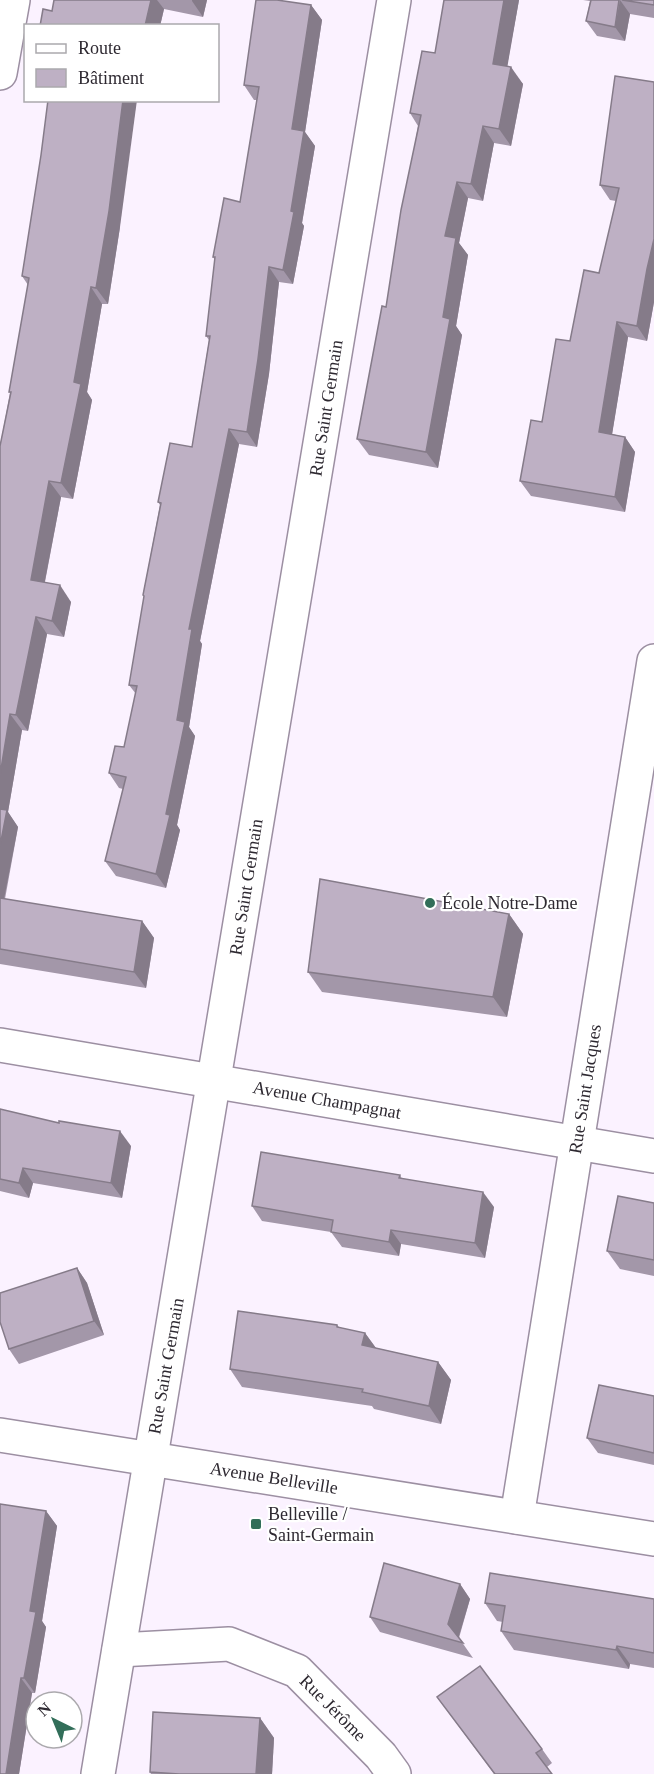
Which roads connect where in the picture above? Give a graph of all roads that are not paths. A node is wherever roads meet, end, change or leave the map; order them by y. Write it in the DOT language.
graph roads {
  1 [pos="13,0"];
  2 [pos="394,0"];
  3 [pos="0,73"];
  4 [pos="654,661"];
  5 [pos="0,1045"];
  6 [pos="214,1081"];
  7 [pos="577,1143"];
  8 [pos="654,1156"];
  9 [pos="0,1435"];
  10 [pos="150,1458"];
  11 [pos="517,1517"];
  12 [pos="654,1539"];
  13 [pos="119,1650"];
  14 [pos="98,1774"];
  15 [pos="394,1774"];
  1 -- 3 [label="street"];
  2 -- 6 [label="street, Rue Saint Germain"];
  4 -- 7 [label="street, Rue Saint Jacques"];
  5 -- 6 [label="street, Avenue Champagnat"];
  6 -- 7 [label="street, Avenue Champagnat"];
  6 -- 10 [label="street, Rue Saint Germain"];
  7 -- 8 [label="street, Avenue Champagnat"];
  7 -- 11 [label="street, Rue Saint Jacques"];
  9 -- 10 [label="street, Avenue Belleville"];
  10 -- 11 [label="street, Avenue Belleville"];
  10 -- 13 [label="street, Rue Saint Germain"];
  11 -- 12 [label="street, Avenue Belleville"];
  13 -- 14 [label="street, Rue Saint Germain"];
  13 -- 15 [label="street, Rue Jérôme"];
}
